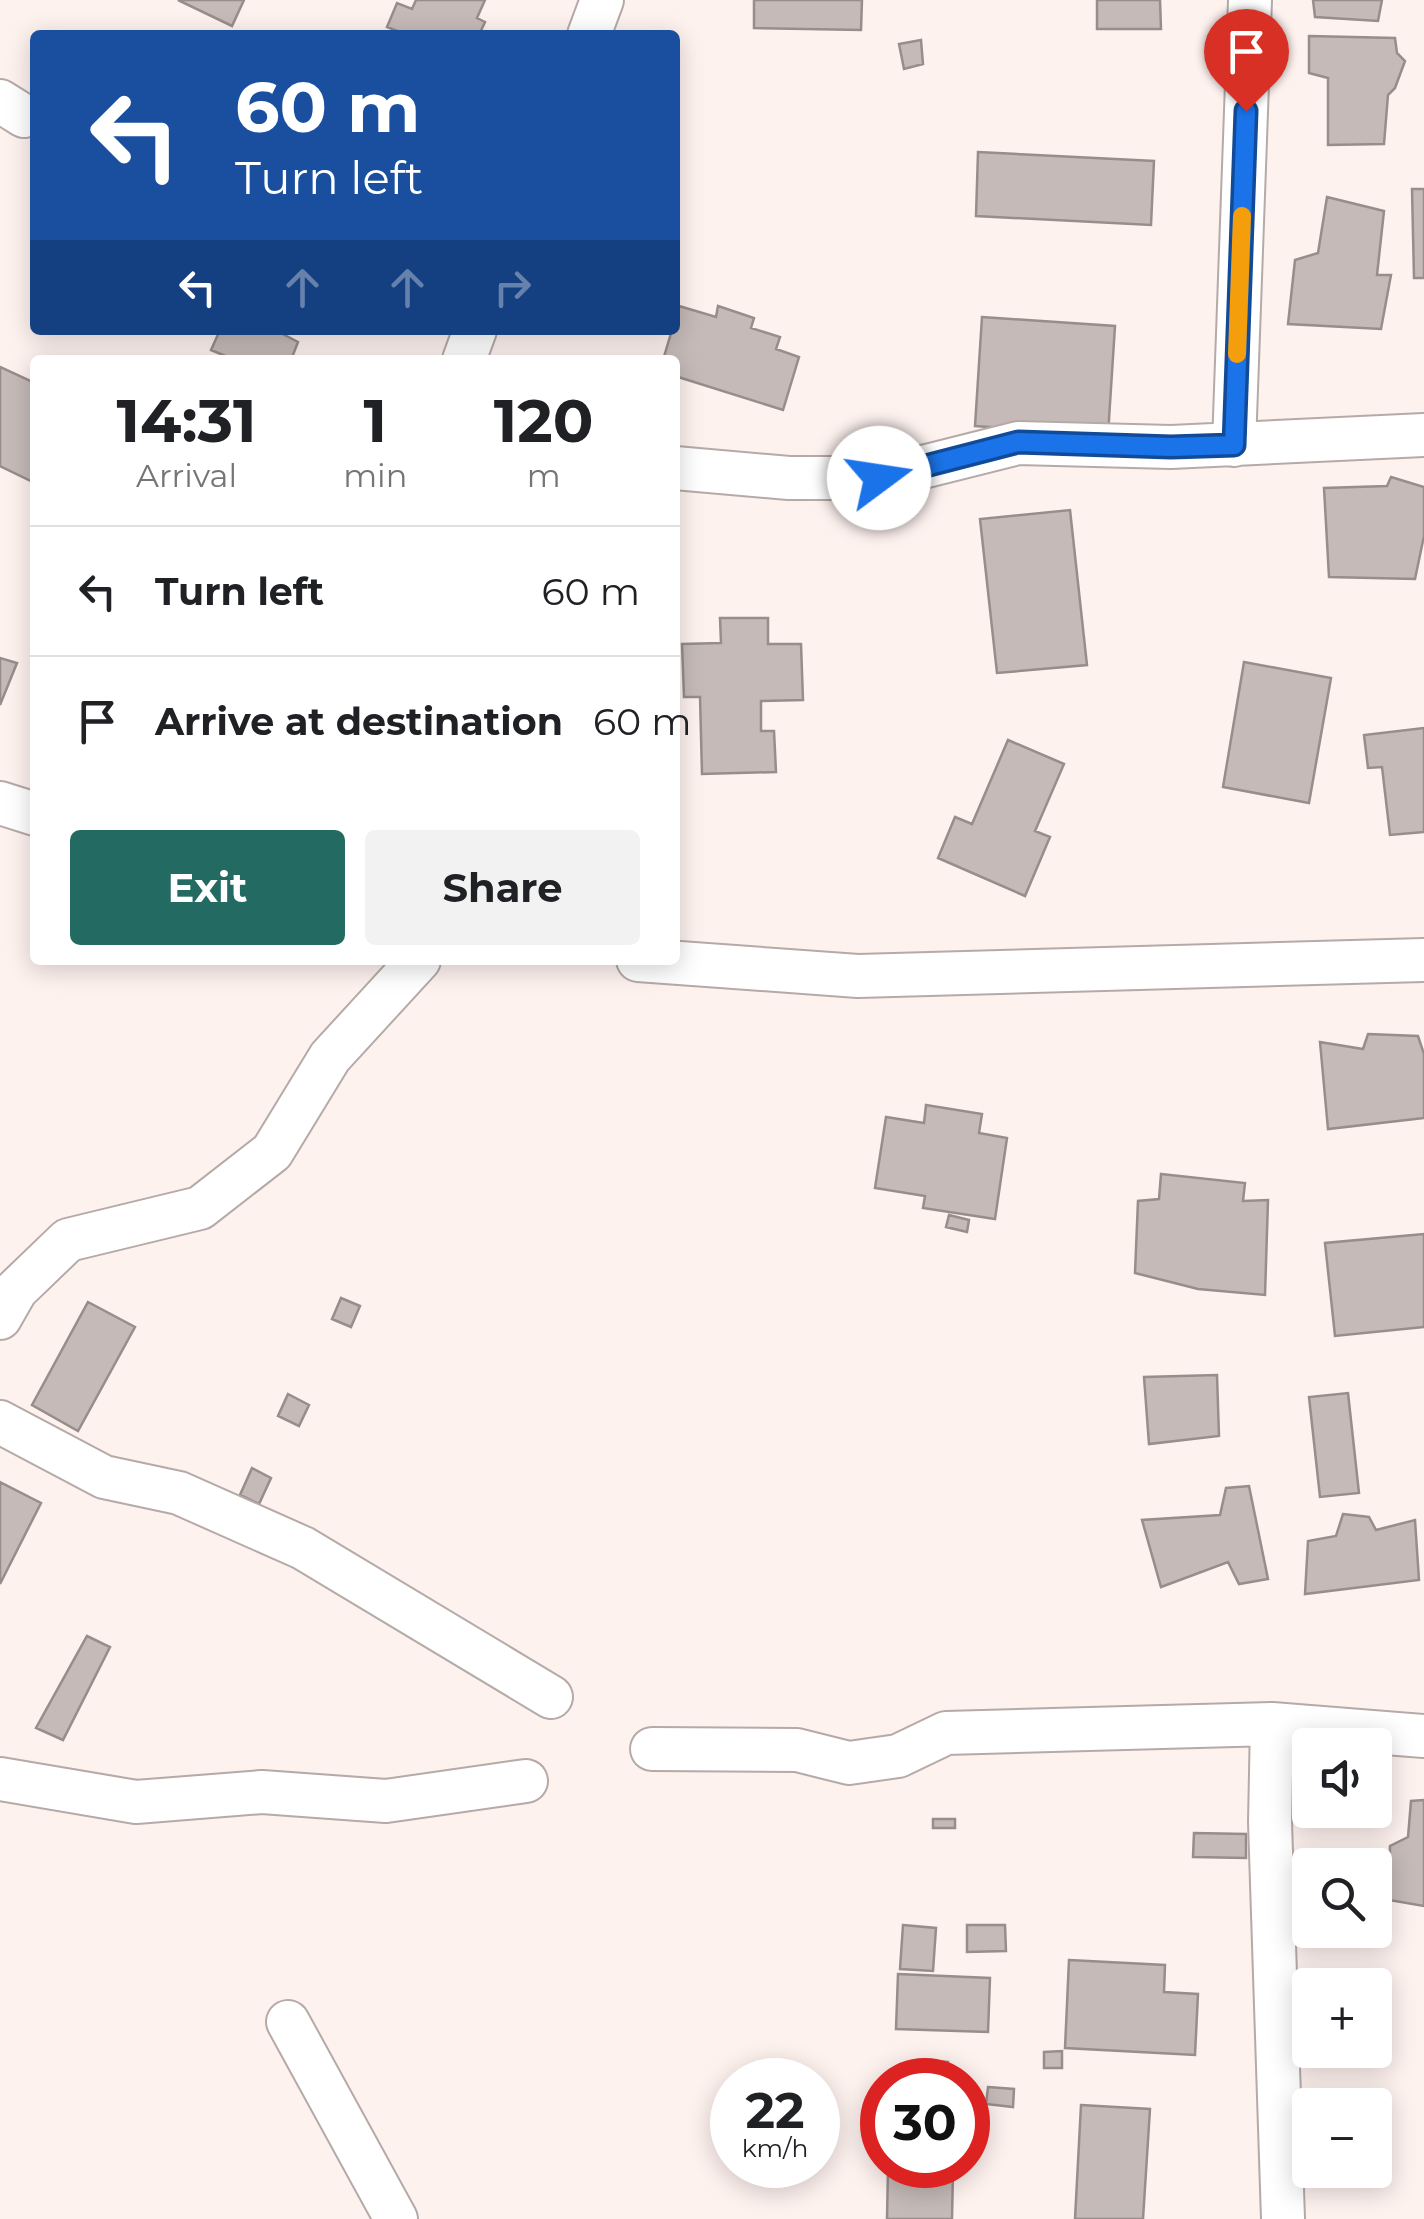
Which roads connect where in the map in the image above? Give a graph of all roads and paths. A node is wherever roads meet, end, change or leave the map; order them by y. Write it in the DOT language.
graph roads {
  1 [pos="602,0"];
  2 [pos="1250,0"];
  3 [pos="590,30"];
  4 [pos="1424,436"];
  5 [pos="1234,445"];
  6 [pos="680,468"];
  7 [pos="0,802"];
  8 [pos="30,812"];
  9 [pos="1424,960"];
  10 [pos="680,963"];
  11 [pos="414,965"];
  12 [pos="0,1318"];
  13 [pos="0,1422"];
  14 [pos="551,1697"];
  15 [pos="1272,1724"];
  16 [pos="1424,1736"];
  17 [pos="652,1749"];
  18 [pos="0,1779"];
  19 [pos="526,1780"];
  20 [pos="288,2022"];
  21 [pos="396,2219"];
  22 [pos="1283,2219"];
  1 -- 3 [label="street"];
  2 -- 5 [label="street"];
  4 -- 5 [label="street"];
  5 -- 6 [label="street"];
  7 -- 8 [label="street"];
  9 -- 10 [label="street"];
  11 -- 12 [label="street"];
  13 -- 14 [label="street"];
  15 -- 16 [label="street"];
  15 -- 17 [label="street"];
  15 -- 22 [label="street"];
  18 -- 19 [label="street"];
  20 -- 21 [label="street"];
}
